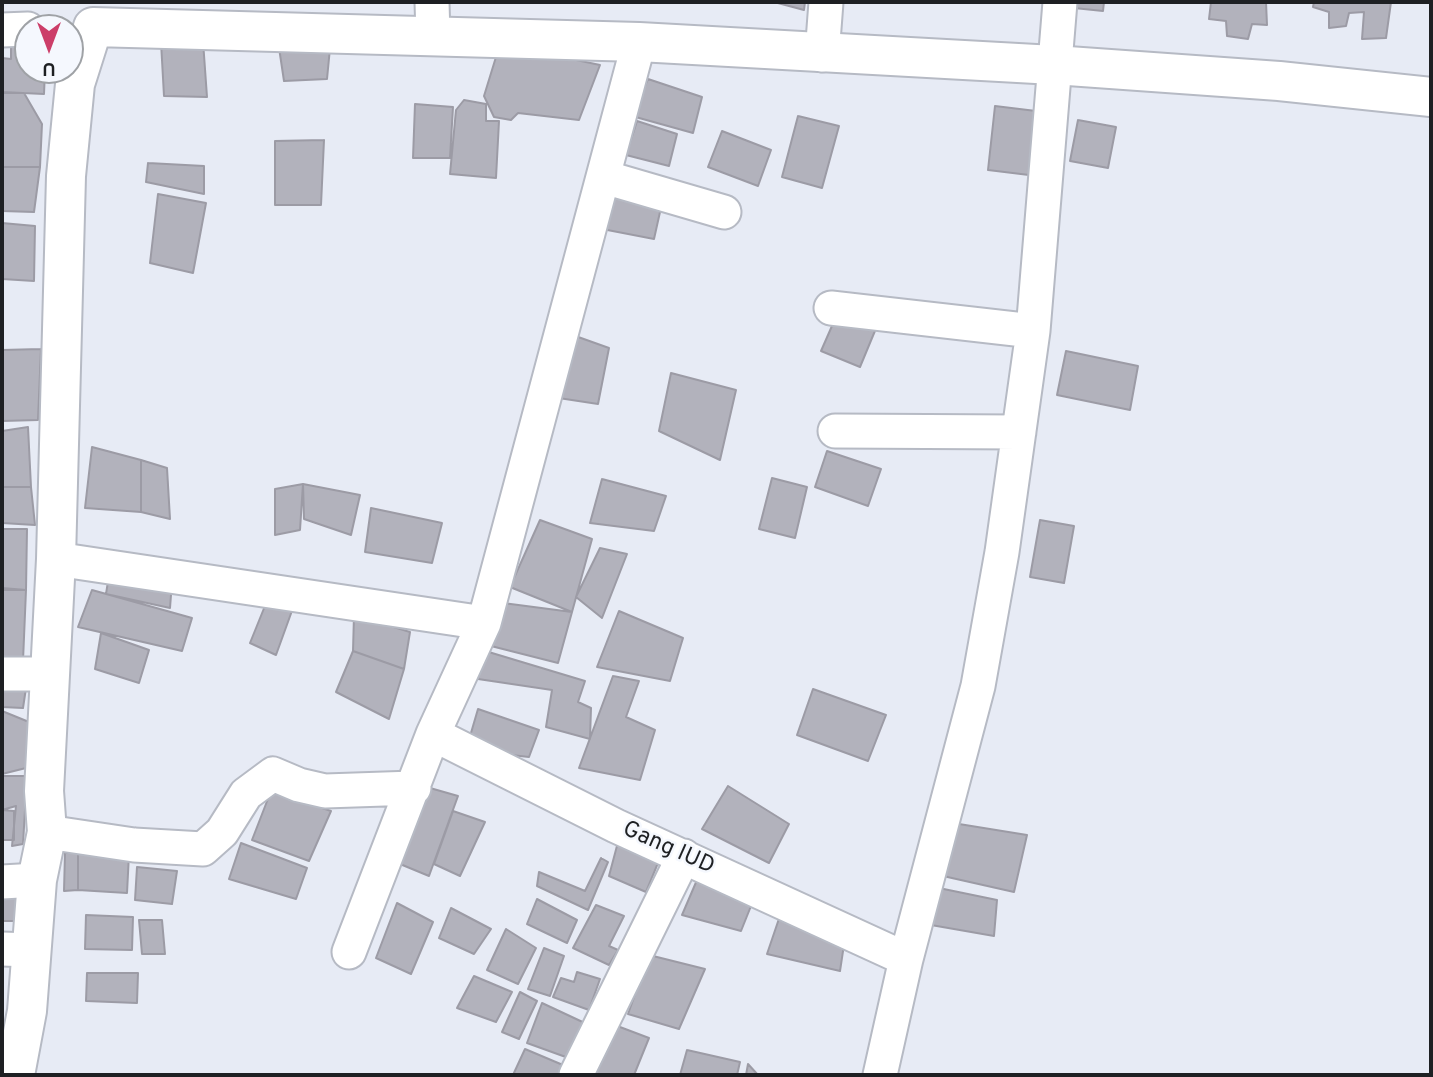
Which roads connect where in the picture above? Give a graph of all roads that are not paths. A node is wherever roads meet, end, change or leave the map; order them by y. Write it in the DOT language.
graph roads {
  1 [pos="826,2"];
  2 [pos="1060,2"];
  3 [pos="432,19"];
  4 [pos="84,28"];
  5 [pos="639,43"];
  6 [pos="822,55"];
  7 [pos="1054,65"];
  8 [pos="75,84"];
  9 [pos="1431,97"];
  10 [pos="604,177"];
  11 [pos="724,212"];
  12 [pos="831,308"];
  13 [pos="1033,331"];
  14 [pos="835,431"];
  15 [pos="1019,432"];
  16 [pos="56,559"];
  17 [pos="484,623"];
  18 [pos="2,674"];
  19 [pos="50,674"];
  20 [pos="433,734"];
  21 [pos="414,788"];
  22 [pos="47,832"];
  23 [pos="684,856"];
  24 [pos="20,881"];
  25 [pos="16,950"];
  26 [pos="349,952"];
  27 [pos="906,959"];
  28 [pos="15,1075"];
  29 [pos="576,1075"];
  30 [pos="880,1075"];
  1 -- 6 [label="street"];
  2 -- 7 [label="street"];
  3 -- 4 [label="main road"];
  3 -- 5 [label="main road"];
  5 -- 6 [label="main road"];
  5 -- 10 [label="street"];
  6 -- 7 [label="main road"];
  7 -- 9 [label="main road"];
  7 -- 13 [label="street"];
  8 -- 16 [label="main road"];
  10 -- 11 [label="street"];
  10 -- 17 [label="street"];
  12 -- 13 [label="street"];
  13 -- 15 [label="street"];
  14 -- 15 [label="street"];
  15 -- 27 [label="street"];
  16 -- 17 [label="street"];
  16 -- 19 [label="main road"];
  17 -- 20 [label="street"];
  18 -- 19 [label="street"];
  19 -- 22 [label="main road"];
  20 -- 21 [label="street"];
  20 -- 23 [label="street, Gang IUD"];
  21 -- 22 [label="street"];
  21 -- 26 [label="street"];
  22 -- 24 [label="main road"];
  23 -- 27 [label="street, Gang IUD"];
  23 -- 29 [label="street"];
  24 -- 25 [label="main road"];
  25 -- 28 [label="main road"];
  27 -- 30 [label="street"];
}
